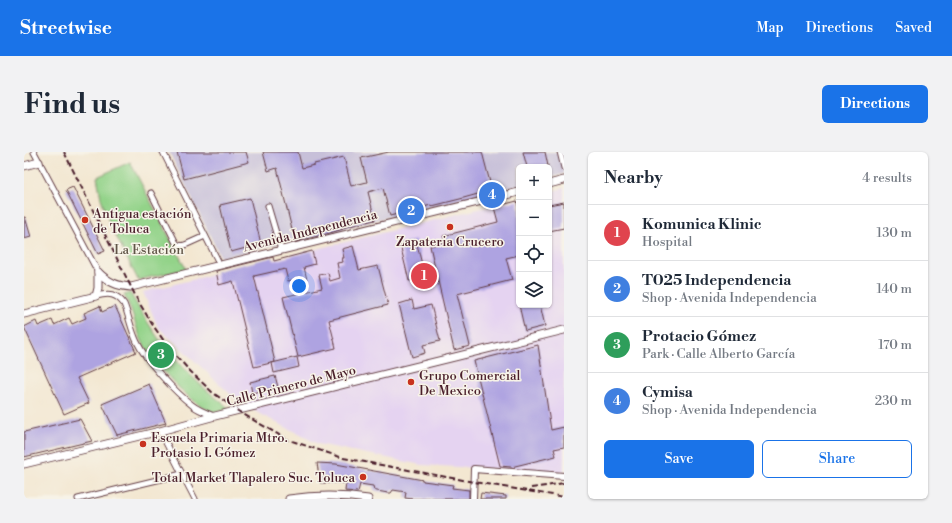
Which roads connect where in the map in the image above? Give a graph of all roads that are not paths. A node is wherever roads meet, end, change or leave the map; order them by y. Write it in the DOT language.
graph roads {
  1 [pos="34,152"];
  2 [pos="163,152"];
  3 [pos="560,152"];
  4 [pos="39,162"];
  5 [pos="24,166"];
  6 [pos="564,168"];
  7 [pos="564,180"];
  8 [pos="552,183"];
  9 [pos="151,193"];
  10 [pos="516,193"];
  11 [pos="268,206"];
  12 [pos="205,236"];
  13 [pos="281,250"];
  14 [pos="220,264"];
  15 [pos="98,272"];
  16 [pos="96,296"];
  17 [pos="24,314"];
  18 [pos="564,330"];
  19 [pos="215,416"];
  20 [pos="160,431"];
  21 [pos="24,464"];
  22 [pos="182,474"];
  23 [pos="564,476"];
  24 [pos="78,499"];
  25 [pos="195,499"];
  26 [pos="289,499"];
  27 [pos="368,499"];
  28 [pos="472,499"];
  1 -- 4 [label="street"];
  2 -- 12 [label="street"];
  3 -- 6 [label="street"];
  4 -- 5 [label="main road"];
  4 -- 15 [label="street"];
  7 -- 8 [label="main road"];
  9 -- 12 [label="street"];
  10 -- 13 [label="main road, Avenida Independencia"];
  11 -- 13 [label="street"];
  12 -- 14 [label="street"];
  13 -- 14 [label="main road, Avenida Independencia"];
  14 -- 15 [label="main road, Avenida Independencia"];
  15 -- 16 [label="main road"];
  16 -- 17 [label="main road"];
  16 -- 19 [label="street"];
  18 -- 19 [label="main road, Calle Primero de Mayo"];
  19 -- 20 [label="main road, Calle Primero de Mayo"];
  20 -- 21 [label="main road, Calle Primero de Mayo"];
  20 -- 22 [label="street"];
  22 -- 24 [label="street"];
  22 -- 25 [label="street"];
  23 -- 28 [label="street"];
  26 -- 27 [label="main road"];
}
